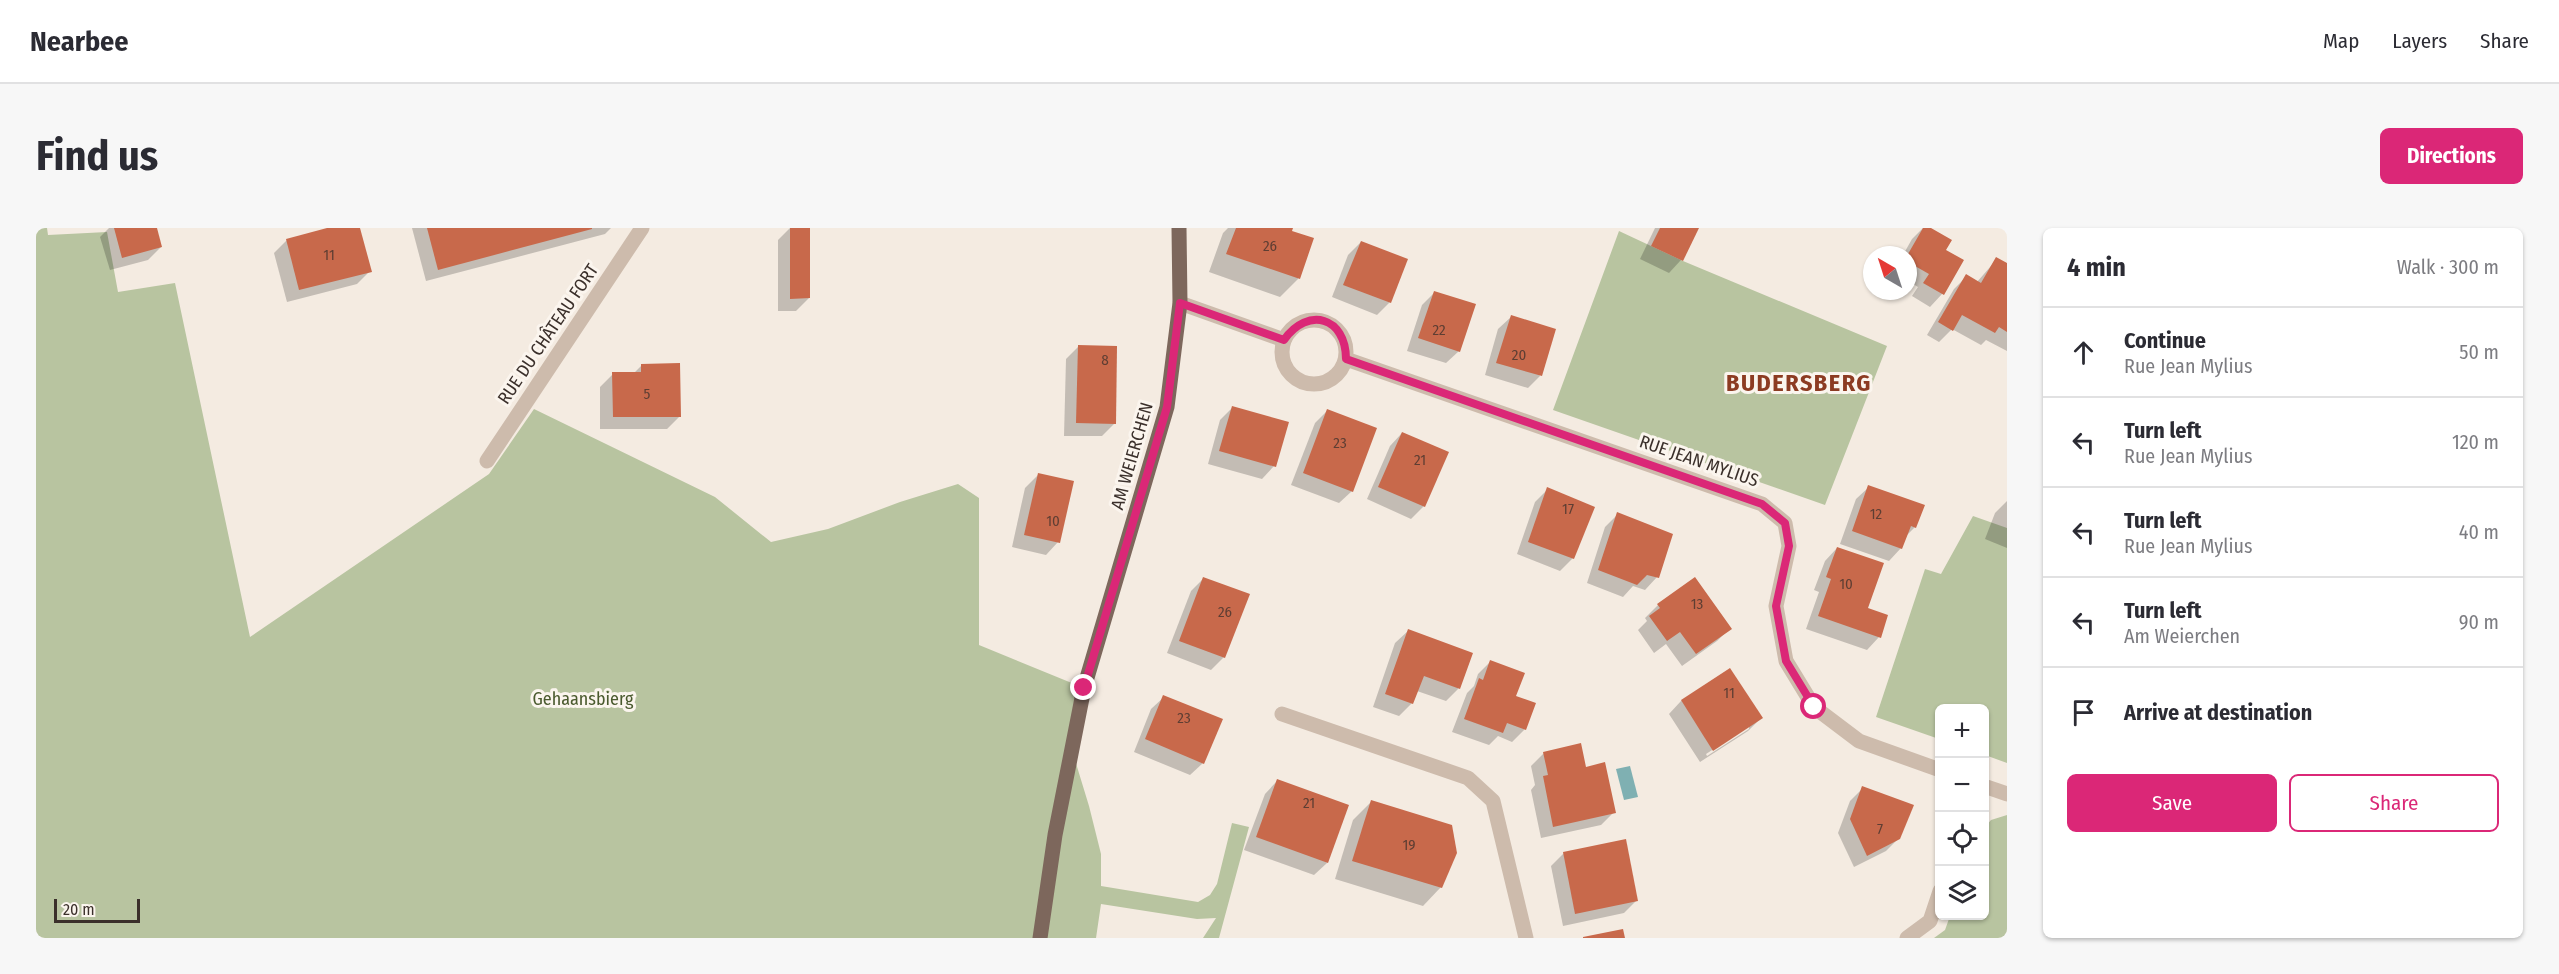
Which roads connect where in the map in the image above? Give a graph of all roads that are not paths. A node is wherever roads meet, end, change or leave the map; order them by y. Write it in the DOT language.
graph roads {
  1 [pos="642,228"];
  2 [pos="1179,228"];
  3 [pos="1180,303"];
  4 [pos="1284,340"];
  5 [pos="1346,359"];
  6 [pos="487,461"];
  7 [pos="1282,714"];
  8 [pos="1935,768"];
  9 [pos="1989,788"];
  10 [pos="2007,794"];
  11 [pos="1935,906"];
  12 [pos="1040,938"];
  13 [pos="1526,938"];
  14 [pos="1907,938"];
  1 -- 6 [label="street, RUE DU CHÂTEAU FORT"];
  2 -- 3 [label="main road, AM WEIERCHEN"];
  3 -- 4 [label="street"];
  3 -- 12 [label="main road, AM WEIERCHEN"];
  4 -- 5 [label="street"];
  4 -- 5 [label="street"];
  5 -- 8 [label="street, RUE JEAN MYLIUS"];
  7 -- 13 [label="street"];
  9 -- 10 [label="street"];
  11 -- 14 [label="street"];
}
